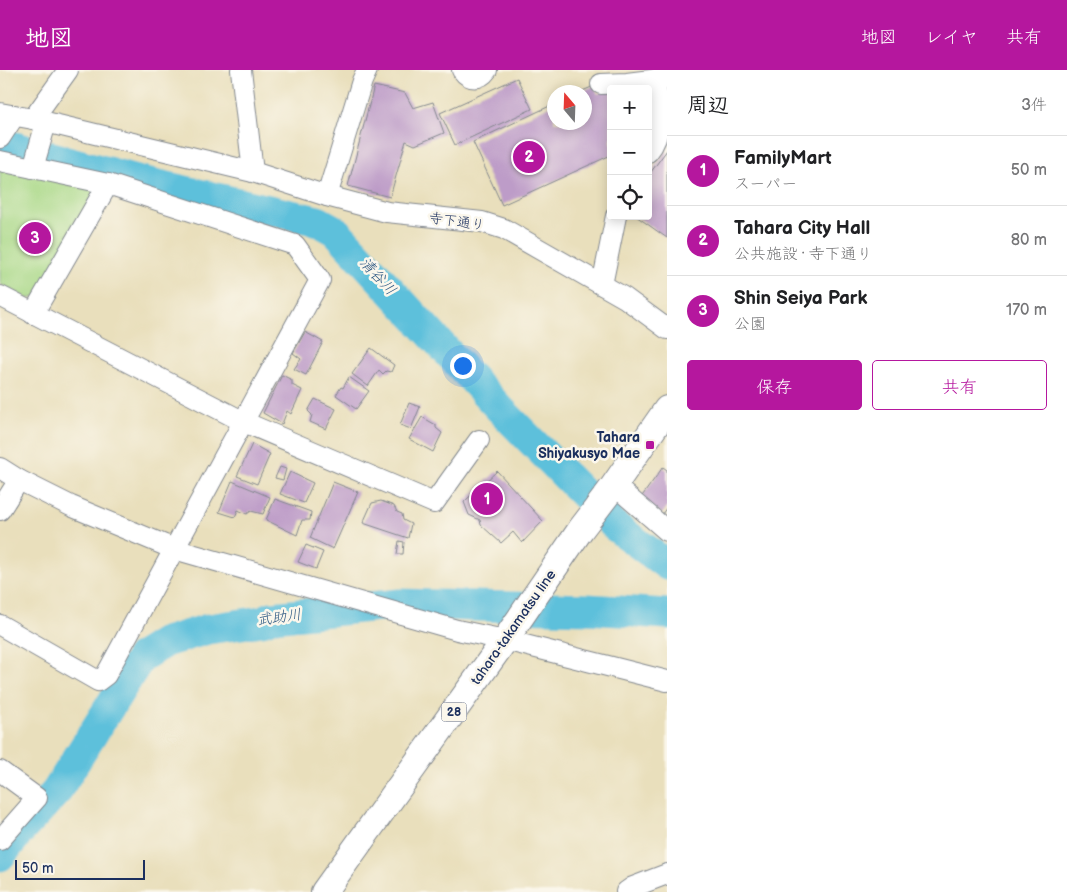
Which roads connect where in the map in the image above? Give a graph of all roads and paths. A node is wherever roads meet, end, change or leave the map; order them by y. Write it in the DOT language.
graph roads {
  1 [pos="68,70"];
  2 [pos="241,70"];
  3 [pos="368,70"];
  4 [pos="462,70"];
  5 [pos="488,72"];
  6 [pos="661,79"];
  7 [pos="601,84"];
  8 [pos="21,123"];
  9 [pos="652,145"];
  10 [pos="0,161"];
  11 [pos="34,165"];
  12 [pos="253,172"];
  13 [pos="108,184"];
  14 [pos="327,196"];
  15 [pos="615,220"];
  16 [pos="602,284"];
  17 [pos="0,296"];
  18 [pos="33,314"];
  19 [pos="667,330"];
  20 [pos="667,409"];
  21 [pos="244,422"];
  22 [pos="479,440"];
  23 [pos="0,468"];
  24 [pos="19,480"];
  25 [pos="612,488"];
  26 [pos="0,510"];
  27 [pos="667,531"];
  28 [pos="174,549"];
  29 [pos="0,625"];
  30 [pos="505,640"];
  31 [pos="667,681"];
  32 [pos="0,772"];
  33 [pos="0,840"];
  34 [pos="667,874"];
  35 [pos="333,889"];
  36 [pos="626,892"];
  1 -- 8 [label="street"];
  2 -- 12 [label="street"];
  3 -- 14 [label="street"];
  4 -- 5 [label="street"];
  6 -- 7 [label="street"];
  6 -- 9 [label="street"];
  8 -- 11 [label="street"];
  8 -- 12 [label="street, 寺下通り"];
  10 -- 11 [label="street"];
  11 -- 13 [label="street"];
  12 -- 14 [label="street, 寺下通り"];
  13 -- 18 [label="street"];
  13 -- 21 [label="street"];
  14 -- 16 [label="street, 寺下通り"];
  15 -- 16 [label="street"];
  16 -- 19 [label="street, 寺下通り"];
  17 -- 18 [label="street"];
  18 -- 21 [label="street"];
  20 -- 25 [label="main road, tahara-takamatsu line / 28"];
  21 -- 22 [label="street"];
  21 -- 28 [label="street"];
  23 -- 24 [label="street"];
  24 -- 26 [label="street"];
  24 -- 28 [label="street"];
  25 -- 27 [label="street"];
  25 -- 30 [label="main road, tahara-takamatsu line / 28"];
  28 -- 29 [label="street"];
  28 -- 30 [label="street"];
  30 -- 31 [label="street"];
  30 -- 35 [label="main road, tahara-takamatsu line / 28"];
  32 -- 33 [label="street"];
  34 -- 36 [label="street"];
}
